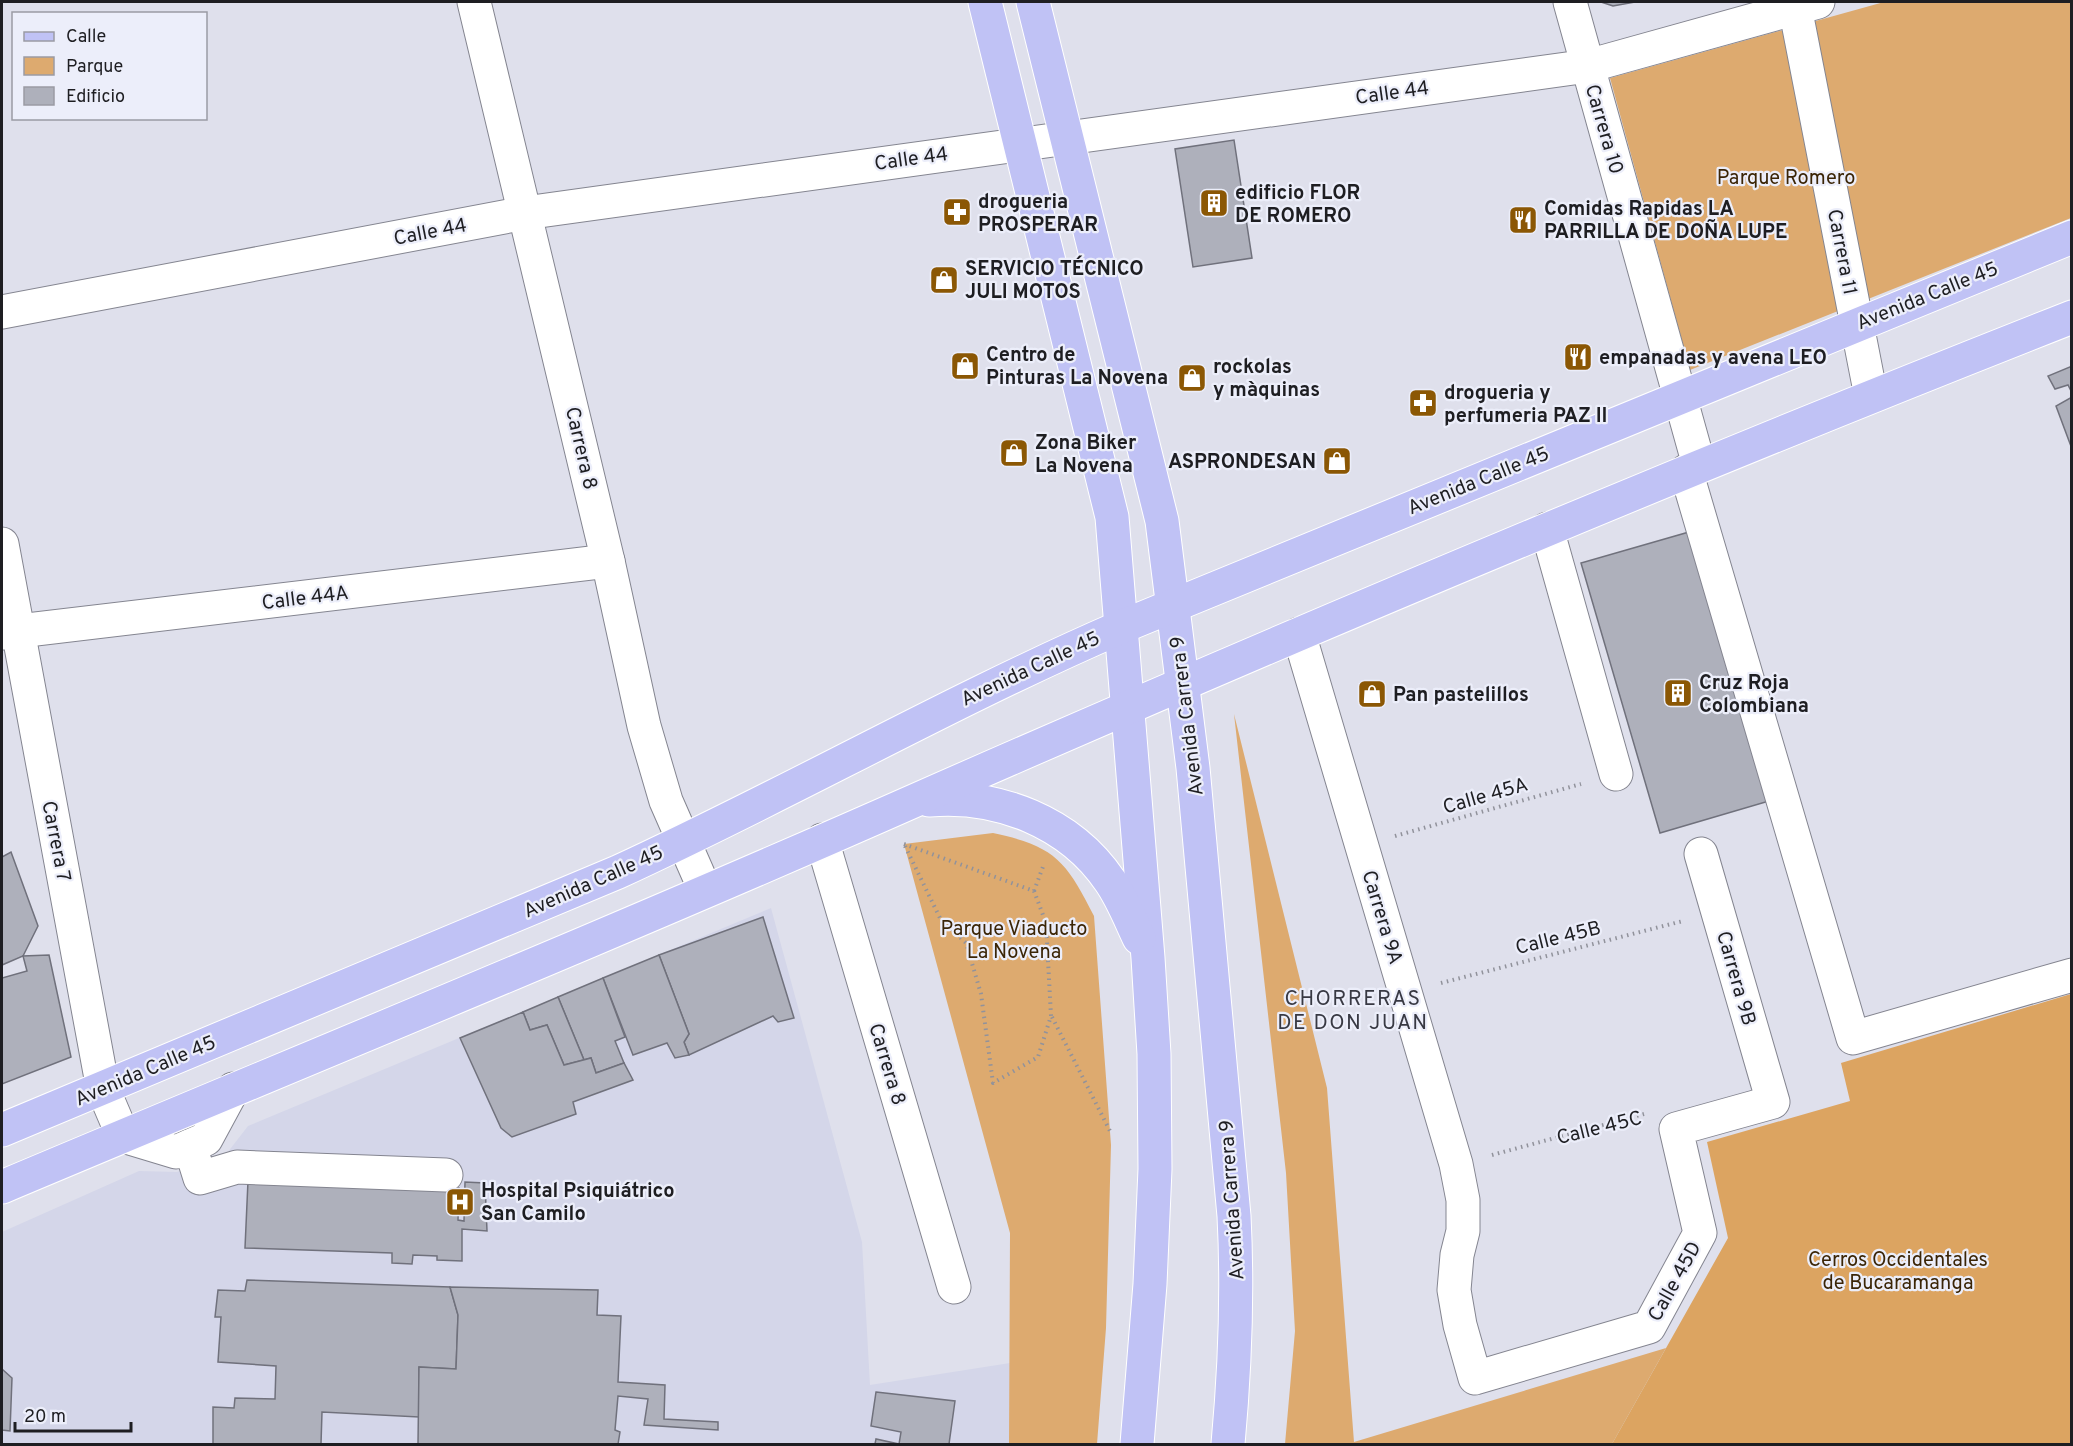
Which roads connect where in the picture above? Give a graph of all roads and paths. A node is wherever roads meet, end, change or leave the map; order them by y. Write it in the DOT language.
graph roads {
  1 [pos="474,2"];
  2 [pos="985,2"];
  3 [pos="1033,2"];
  4 [pos="1570,2"];
  5 [pos="1802,4"];
  6 [pos="1588,66"];
  7 [pos="1067,137"];
  8 [pos="1020,143"];
  9 [pos="525,213"];
  10 [pos="2072,237"];
  11 [pos="2,312"];
  12 [pos="2072,317"];
  13 [pos="1857,324"];
  14 [pos="1680,396"];
  15 [pos="1871,396"];
  16 [pos="1693,468"];
  17 [pos="1547,529"];
  18 [pos="2,544"];
  19 [pos="608,561"];
  20 [pos="1173,605"];
  21 [pos="1121,627"];
  22 [pos="10,632"];
  23 [pos="1299,634"];
  24 [pos="1183,682"];
  25 [pos="1127,706"];
  26 [pos="1616,774"];
  27 [pos="915,801"];
  28 [pos="822,840"];
  29 [pos="683,842"];
  30 [pos="1362,846"];
  31 [pos="1701,854"];
  32 [pos="1045,861"];
  33 [pos="705,890"];
  34 [pos="1034,891"];
  35 [pos="1718,912"];
  36 [pos="1149,958"];
  37 [pos="2072,975"];
  38 [pos="1405,992"];
  39 [pos="1051,1016"];
  40 [pos="103,1089"];
  41 [pos="233,1089"];
  42 [pos="2,1130"];
  43 [pos="1676,1130"];
  44 [pos="1110,1131"];
  45 [pos="123,1136"];
  46 [pos="190,1146"];
  47 [pos="1456,1164"];
  48 [pos="446,1175"];
  49 [pos="2,1187"];
  50 [pos="954,1287"];
  51 [pos="1475,1378"];
  52 [pos="1137,1444"];
  53 [pos="1228,1444"];
  1 -- 9 [label="street, Carrera 8"];
  2 -- 8 [label="main road"];
  3 -- 7 [label="main road, Avenida Carrera 9"];
  4 -- 6 [label="street, Carrera 10"];
  5 -- 6 [label="street, Calle 44"];
  5 -- 13 [label="street, Carrera 11"];
  6 -- 7 [label="street, Calle 44"];
  6 -- 14 [label="street, Carrera 10"];
  7 -- 8 [label="street, Calle 44"];
  7 -- 20 [label="main road, Avenida Carrera 9"];
  8 -- 9 [label="street, Calle 44"];
  8 -- 21 [label="main road"];
  9 -- 11 [label="street, Calle 44"];
  9 -- 19 [label="street, Carrera 8"];
  10 -- 13 [label="main road, Avenida Calle 45"];
  12 -- 15 [label="main road"];
  13 -- 14 [label="main road, Avenida Calle 45"];
  13 -- 15 [label="street, Carrera 11"];
  14 -- 16 [label="street, Carrera 10"];
  14 -- 20 [label="main road, Avenida Calle 45"];
  15 -- 16 [label="main road"];
  16 -- 17 [label="main road"];
  16 -- 37 [label="street, Carrera 10"];
  17 -- 23 [label="main road"];
  17 -- 26 [label="street"];
  18 -- 22 [label="street, Carrera 7"];
  19 -- 22 [label="street, Calle 44A"];
  19 -- 29 [label="street, Carrera 8"];
  20 -- 21 [label="main road, Avenida Calle 45"];
  20 -- 24 [label="main road, Avenida Carrera 9"];
  21 -- 25 [label="main road"];
  21 -- 29 [label="main road, Avenida Calle 45"];
  22 -- 40 [label="street, Carrera 7"];
  23 -- 24 [label="main road"];
  23 -- 30 [label="street, Carrera 9A"];
  24 -- 25 [label="main road"];
  24 -- 53 [label="main road, Avenida Carrera 9"];
  25 -- 27 [label="main road"];
  25 -- 36 [label="main road"];
  26 -- 30 [label="path, Calle 45A"];
  27 -- 28 [label="main road"];
  27 -- 36 [label="main road"];
  28 -- 33 [label="main road"];
  28 -- 50 [label="street, Carrera 8"];
  29 -- 33 [label="street, Carrera 8"];
  29 -- 40 [label="main road, Avenida Calle 45"];
  30 -- 38 [label="street, Carrera 9A"];
  31 -- 35 [label="street, Carrera 9B"];
  32 -- 34 [label="path"];
  33 -- 41 [label="main road"];
  34 -- 39 [label="path"];
  34 -- 39 [label="path"];
  35 -- 38 [label="path, Calle 45B"];
  35 -- 43 [label="street, Carrera 9B"];
  36 -- 52 [label="main road"];
  38 -- 47 [label="street, Carrera 9A"];
  39 -- 44 [label="path"];
  40 -- 42 [label="main road, Avenida Calle 45"];
  40 -- 45 [label="street, Carrera 7"];
  41 -- 45 [label="main road"];
  41 -- 46 [label="street"];
  43 -- 47 [label="path, Calle 45C"];
  43 -- 51 [label="street, Calle 45D"];
  45 -- 46 [label="street"];
  45 -- 49 [label="main road"];
  46 -- 48 [label="street"];
  47 -- 51 [label="street, Carrera 9A"];
}
